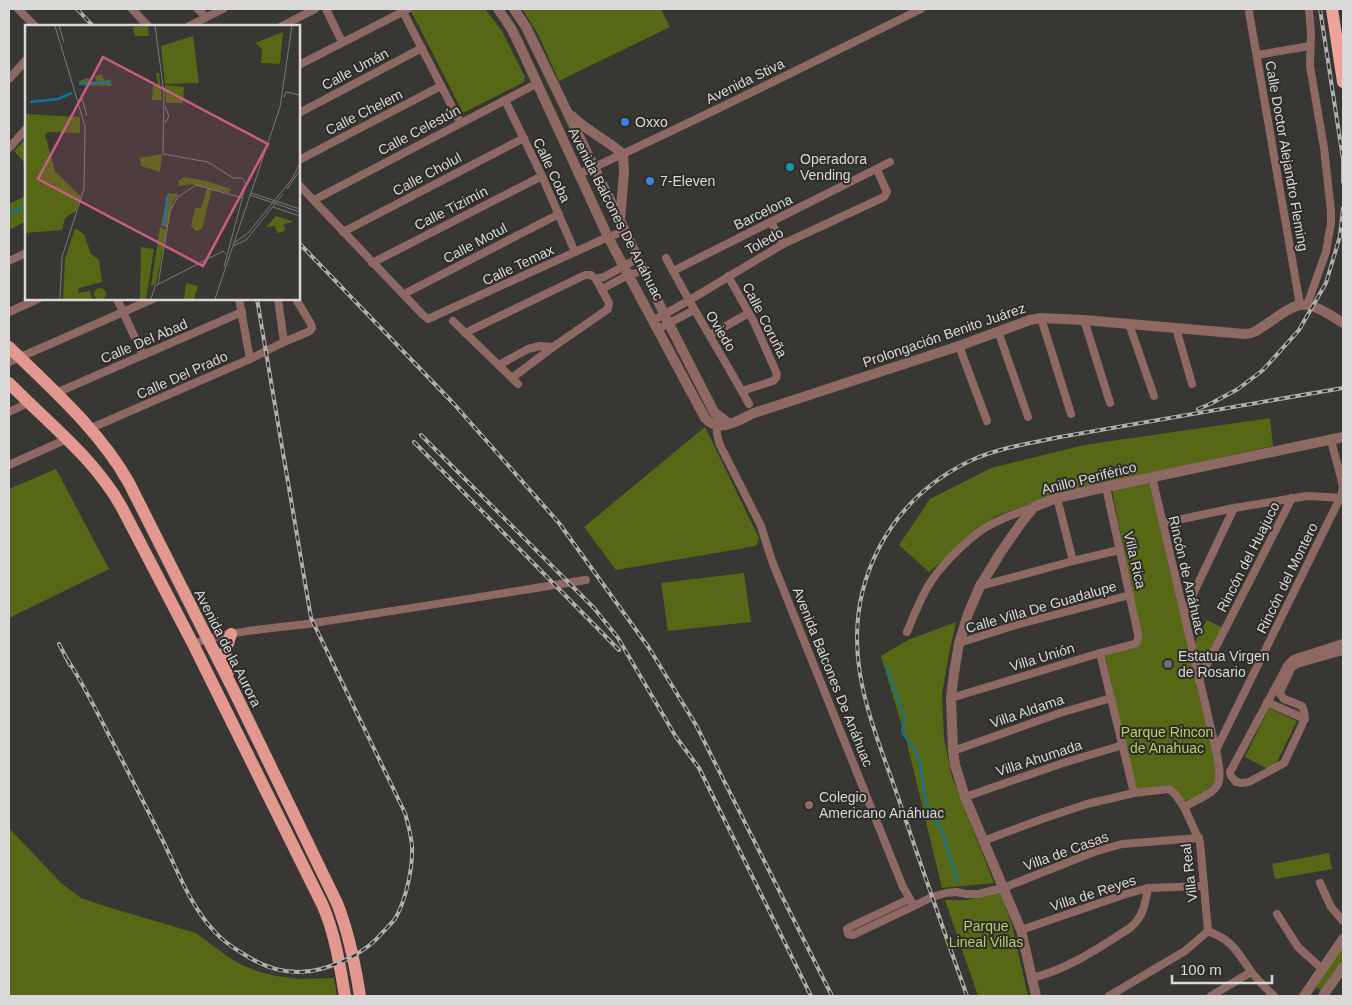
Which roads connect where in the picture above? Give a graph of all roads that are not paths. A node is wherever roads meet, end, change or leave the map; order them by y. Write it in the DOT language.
graph roads {
  1 [pos="18,9"];
  2 [pos="132,9"];
  3 [pos="198,9"];
  4 [pos="223,9"];
  5 [pos="315,9"];
  6 [pos="326,9"];
  7 [pos="498,9"];
  8 [pos="514,9"];
  9 [pos="921,9"];
  10 [pos="1309,9"];
  11 [pos="1332,9"];
  12 [pos="406,10"];
  13 [pos="1249,12"];
  14 [pos="206,17"];
  15 [pos="33,25"];
  16 [pos="147,25"];
  17 [pos="191,25"];
  18 [pos="284,25"];
  19 [pos="342,42"];
  20 [pos="1310,46"];
  21 [pos="422,48"];
  22 [pos="1257,55"];
  23 [pos="25,61"];
  24 [pos="300,64"];
  25 [pos="9,79"];
  26 [pos="1343,82"];
  27 [pos="536,84"];
  28 [pos="441,86"];
  29 [pos="560,97"];
  30 [pos="505,100"];
  31 [pos="566,110"];
  32 [pos="300,112"];
  33 [pos="460,122"];
  34 [pos="25,130"];
  35 [pos="524,138"];
  36 [pos="9,148"];
  37 [pos="623,154"];
  38 [pos="300,159"];
  39 [pos="890,162"];
  40 [pos="593,168"];
  41 [pos="877,170"];
  42 [pos="579,174"];
  43 [pos="542,176"];
  44 [pos="300,186"];
  45 [pos="314,200"];
  46 [pos="559,214"];
  47 [pos="620,220"];
  48 [pos="771,222"];
  49 [pos="625,230"];
  50 [pos="343,232"];
  51 [pos="608,237"];
  52 [pos="783,244"];
  53 [pos="575,252"];
  54 [pos="25,253"];
  55 [pos="666,258"];
  56 [pos="637,259"];
  57 [pos="9,261"];
  58 [pos="372,263"];
  59 [pos="626,271"];
  60 [pos="643,271"];
  61 [pos="673,271"];
  62 [pos="728,276"];
  63 [pos="596,279"];
  64 [pos="602,289"];
  65 [pos="404,294"];
  66 [pos="36,300"];
  67 [pos="117,300"];
  68 [pos="151,300"];
  69 [pos="240,300"];
  70 [pos="278,300"];
  71 [pos="297,300"];
  72 [pos="688,301"];
  73 [pos="1304,305"];
  74 [pos="694,310"];
  75 [pos="9,312"];
  76 [pos="123,312"];
  77 [pos="242,312"];
  78 [pos="749,313"];
  79 [pos="1041,318"];
  80 [pos="666,319"];
  81 [pos="1084,320"];
  82 [pos="453,321"];
  83 [pos="1343,323"];
  84 [pos="656,324"];
  85 [pos="1129,324"];
  86 [pos="1176,328"];
  87 [pos="998,331"];
  88 [pos="465,332"];
  89 [pos="710,336"];
  90 [pos="284,342"];
  91 [pos="553,346"];
  92 [pos="959,346"];
  93 [pos="9,347"];
  94 [pos="143,355"];
  95 [pos="14,359"];
  96 [pos="250,359"];
  97 [pos="499,365"];
  98 [pos="512,378"];
  99 [pos="9,383"];
  100 [pos="518,384"];
  101 [pos="1192,384"];
  102 [pos="742,391"];
  103 [pos="56,393"];
  104 [pos="1154,396"];
  105 [pos="28,403"];
  106 [pos="1110,403"];
  107 [pos="749,404"];
  108 [pos="9,412"];
  109 [pos="1071,414"];
  110 [pos="1028,417"];
  111 [pos="987,421"];
  112 [pos="722,423"];
  113 [pos="89,429"];
  114 [pos="1343,437"];
  115 [pos="67,439"];
  116 [pos="1331,440"];
  117 [pos="9,465"];
  118 [pos="1152,477"];
  119 [pos="1106,487"];
  120 [pos="1058,498"];
  121 [pos="1292,498"];
  122 [pos="1342,498"];
  123 [pos="1034,507"];
  124 [pos="1234,508"];
  125 [pos="1163,523"];
  126 [pos="1119,550"];
  127 [pos="1073,561"];
  128 [pos="586,580"];
  129 [pos="980,586"];
  130 [pos="1130,595"];
  131 [pos="1184,613"];
  132 [pos="907,632"];
  133 [pos="231,634"];
  134 [pos="207,638"];
  135 [pos="1138,640"];
  136 [pos="1343,643"];
  137 [pos="193,644"];
  138 [pos="959,644"];
  139 [pos="1343,651"];
  140 [pos="1100,653"];
  141 [pos="1292,663"];
  142 [pos="1199,680"];
  143 [pos="236,695"];
  144 [pos="952,698"];
  145 [pos="1111,698"];
  146 [pos="1267,702"];
  147 [pos="1305,719"];
  148 [pos="1123,745"];
  149 [pos="1216,750"];
  150 [pos="953,751"];
  151 [pos="1134,793"];
  152 [pos="965,797"];
  153 [pos="1184,807"];
  154 [pos="1199,838"];
  155 [pos="983,841"];
  156 [pos="1320,883"];
  157 [pos="1204,886"];
  158 [pos="1003,888"];
  159 [pos="1148,888"];
  160 [pos="909,899"];
  161 [pos="897,906"];
  162 [pos="914,906"];
  163 [pos="901,913"];
  164 [pos="1277,914"];
  165 [pos="875,915"];
  166 [pos="1343,921"];
  167 [pos="878,924"];
  168 [pos="1021,930"];
  169 [pos="1208,932"];
  170 [pos="1343,939"];
  171 [pos="1343,967"];
  172 [pos="1322,969"];
  173 [pos="1251,972"];
  174 [pos="1032,978"];
  175 [pos="1311,987"];
  176 [pos="345,996"];
  177 [pos="360,996"];
  178 [pos="1036,996"];
  179 [pos="1109,996"];
  180 [pos="1212,996"];
  181 [pos="1274,996"];
  182 [pos="1304,996"];
  183 [pos="1323,996"];
  1 -- 15 [label="street"];
  2 -- 16 [label="street"];
  3 -- 14 [label="street"];
  4 -- 14 [label="street"];
  5 -- 18 [label="street"];
  6 -- 19 [label="street"];
  7 -- 27 [label="street, Avenida Balcones De Anáhuac"];
  8 -- 29 [label="street, Avenida Balcones De Anáhuac"];
  9 -- 37 [label="street, Avenida Stiva"];
  10 -- 20 [label="street"];
  11 -- 26 [label="highway"];
  12 -- 19 [label="street"];
  12 -- 21 [label="street"];
  13 -- 22 [label="street, Calle Doctor Alejandro Fleming"];
  14 -- 17 [label="street"];
  19 -- 24 [label="street"];
  20 -- 22 [label="street"];
  20 -- 73 [label="street"];
  21 -- 28 [label="street"];
  21 -- 32 [label="street, Calle Umán"];
  22 -- 73 [label="street, Calle Doctor Alejandro Fleming"];
  23 -- 25 [label="street"];
  27 -- 29 [label="street"];
  27 -- 30 [label="street, Calle Celestún"];
  27 -- 42 [label="street, Avenida Balcones De Anáhuac"];
  28 -- 33 [label="street"];
  28 -- 38 [label="street, Calle Chelem"];
  29 -- 31 [label="street, Avenida Balcones De Anáhuac"];
  30 -- 33 [label="street, Calle Celestún"];
  30 -- 35 [label="street, Calle Coba"];
  31 -- 37 [label="street"];
  31 -- 40 [label="street, Avenida Balcones De Anáhuac"];
  33 -- 45 [label="street, Calle Celestún"];
  34 -- 36 [label="street"];
  35 -- 43 [label="street, Calle Coba"];
  35 -- 50 [label="street, Calle Cholul"];
  37 -- 40 [label="street, Avenida Stiva"];
  37 -- 47 [label="street"];
  39 -- 41 [label="street, Barcelona"];
  40 -- 42 [label="street, Avenida Stiva"];
  40 -- 47 [label="street, Avenida Balcones De Anáhuac"];
  41 -- 48 [label="street, Barcelona"];
  41 -- 52 [label="street, Toledo"];
  42 -- 51 [label="street, Avenida Balcones De Anáhuac"];
  43 -- 46 [label="street, Calle Coba"];
  43 -- 58 [label="street, Calle Tizimín"];
  44 -- 45 [label="street"];
  45 -- 50 [label="street"];
  46 -- 53 [label="street, Calle Coba"];
  46 -- 65 [label="street, Calle Motul"];
  47 -- 49 [label="street, Avenida Balcones De Anáhuac"];
  48 -- 52 [label="street"];
  48 -- 61 [label="street, Barcelona"];
  49 -- 51 [label="street, Calle Temax"];
  49 -- 56 [label="street, Avenida Balcones De Anáhuac"];
  50 -- 58 [label="street"];
  51 -- 53 [label="street, Calle Temax"];
  51 -- 59 [label="street, Avenida Balcones De Anáhuac"];
  52 -- 62 [label="street, Toledo"];
  53 -- 65 [label="street, Calle Temax"];
  54 -- 57 [label="street"];
  55 -- 61 [label="street, Oviedo"];
  56 -- 59 [label="street"];
  56 -- 60 [label="street, Avenida Balcones De Anáhuac"];
  58 -- 65 [label="street"];
  59 -- 60 [label="street"];
  59 -- 63 [label="street"];
  59 -- 64 [label="street"];
  59 -- 84 [label="street, Avenida Balcones De Anáhuac"];
  60 -- 80 [label="street, Avenida Balcones De Anáhuac"];
  61 -- 72 [label="street, Oviedo"];
  62 -- 72 [label="street, Toledo"];
  62 -- 78 [label="street, Calle Coruña"];
  63 -- 64 [label="street"];
  63 -- 88 [label="street"];
  64 -- 91 [label="street"];
  66 -- 75 [label="street"];
  67 -- 76 [label="street"];
  68 -- 76 [label="street"];
  69 -- 77 [label="street"];
  70 -- 90 [label="street"];
  71 -- 90 [label="street, Calle Del Prado"];
  72 -- 74 [label="street, Oviedo"];
  72 -- 80 [label="street, Toledo"];
  73 -- 83 [label="street"];
  73 -- 86 [label="street, Prolongación Benito Juárez"];
  74 -- 80 [label="street"];
  74 -- 89 [label="street, Oviedo"];
  76 -- 94 [label="street"];
  76 -- 95 [label="street"];
  77 -- 94 [label="street, Calle Del Abad"];
  77 -- 96 [label="street"];
  78 -- 89 [label="street"];
  78 -- 102 [label="street, Calle Coruña"];
  79 -- 81 [label="street, Prolongación Benito Juárez"];
  79 -- 87 [label="street, Prolongación Benito Juárez"];
  79 -- 109 [label="street"];
  80 -- 84 [label="street"];
  80 -- 84 [label="street"];
  80 -- 112 [label="street, Avenida Balcones De Anáhuac"];
  81 -- 85 [label="street, Prolongación Benito Juárez"];
  81 -- 106 [label="street"];
  82 -- 88 [label="street"];
  84 -- 112 [label="street, Avenida Balcones De Anáhuac"];
  85 -- 86 [label="street, Prolongación Benito Juárez"];
  85 -- 104 [label="street"];
  86 -- 101 [label="street"];
  87 -- 92 [label="street, Prolongación Benito Juárez"];
  87 -- 110 [label="street"];
  88 -- 97 [label="street"];
  89 -- 102 [label="street, Oviedo"];
  90 -- 96 [label="street, Calle Del Prado"];
  91 -- 97 [label="street"];
  91 -- 98 [label="street"];
  92 -- 111 [label="street"];
  92 -- 112 [label="street, Prolongación Benito Juárez"];
  93 -- 95 [label="main road, Avenida de la Aurora"];
  94 -- 103 [label="street, Calle Del Abad"];
  95 -- 103 [label="main road, Avenida de la Aurora"];
  96 -- 113 [label="street, Calle Del Prado"];
  97 -- 98 [label="street"];
  98 -- 100 [label="street"];
  99 -- 105 [label="main road"];
  102 -- 107 [label="street, Oviedo"];
  103 -- 113 [label="main road, Avenida de la Aurora"];
  105 -- 108 [label="street"];
  105 -- 115 [label="main road"];
  112 -- 160 [label="street, Avenida Balcones De Anáhuac"];
  113 -- 134 [label="main road, Avenida de la Aurora"];
  114 -- 116 [label="street, Anillo Periférico"];
  115 -- 117 [label="street"];
  115 -- 137 [label="main road"];
  116 -- 118 [label="street, Anillo Periférico"];
  116 -- 122 [label="street, Rincón del Montero"];
  118 -- 119 [label="street, Anillo Periférico"];
  118 -- 125 [label="street, Rincón de Anáhuac"];
  119 -- 120 [label="street, Anillo Periférico"];
  119 -- 126 [label="street, Villa Rica"];
  120 -- 123 [label="street, Anillo Periférico"];
  120 -- 127 [label="street"];
  121 -- 122 [label="street"];
  121 -- 124 [label="street"];
  121 -- 142 [label="street, Rincón del Huajuco"];
  122 -- 149 [label="street, Rincón del Montero"];
  123 -- 129 [label="street, Anillo Periférico"];
  123 -- 132 [label="street"];
  124 -- 125 [label="street"];
  124 -- 131 [label="street"];
  125 -- 131 [label="street, Rincón de Anáhuac"];
  126 -- 127 [label="street"];
  126 -- 130 [label="street, Villa Rica"];
  127 -- 129 [label="street"];
  128 -- 133 [label="street"];
  129 -- 138 [label="street, Anillo Periférico"];
  130 -- 135 [label="street, Villa Rica"];
  130 -- 138 [label="street, Calle Villa De Guadalupe"];
  131 -- 142 [label="street, Rincón de Anáhuac"];
  133 -- 134 [label="street"];
  133 -- 143 [label="main road"];
  134 -- 137 [label="street"];
  134 -- 143 [label="main road, Avenida de la Aurora"];
  135 -- 140 [label="street, Villa Unión"];
  136 -- 141 [label="street"];
  137 -- 176 [label="main road"];
  138 -- 144 [label="street, Anillo Periférico"];
  139 -- 141 [label="street"];
  140 -- 144 [label="street, Villa Unión"];
  140 -- 145 [label="street"];
  141 -- 146 [label="street"];
  141 -- 147 [label="street"];
  142 -- 149 [label="street, Rincón de Anáhuac"];
  143 -- 177 [label="main road, Avenida de la Aurora"];
  144 -- 150 [label="street, Anillo Periférico"];
  145 -- 148 [label="street"];
  145 -- 150 [label="street, Villa Aldama"];
  146 -- 147 [label="street"];
  146 -- 147 [label="street"];
  148 -- 151 [label="street"];
  148 -- 152 [label="street, Villa Ahumada"];
  149 -- 153 [label="street, Rincón de Anáhuac"];
  150 -- 152 [label="street, Anillo Periférico"];
  151 -- 153 [label="street, Villa Real"];
  151 -- 155 [label="street"];
  152 -- 155 [label="street, Anillo Periférico"];
  153 -- 154 [label="street, Villa Real"];
  154 -- 157 [label="street, Villa Real"];
  154 -- 158 [label="street, Villa de Casas"];
  155 -- 158 [label="street, Anillo Periférico"];
  156 -- 166 [label="street"];
  157 -- 159 [label="street, Villa de Reyes"];
  157 -- 169 [label="street, Villa Real"];
  158 -- 162 [label="street"];
  158 -- 168 [label="street, Anillo Periférico"];
  159 -- 168 [label="street, Villa de Reyes"];
  159 -- 174 [label="street"];
  160 -- 161 [label="street"];
  160 -- 162 [label="street, Avenida Balcones De Anáhuac"];
  161 -- 163 [label="street"];
  161 -- 165 [label="street"];
  162 -- 163 [label="street"];
  163 -- 167 [label="street"];
  164 -- 172 [label="street"];
  165 -- 167 [label="street"];
  165 -- 167 [label="street"];
  168 -- 174 [label="street, Anillo Periférico"];
  169 -- 173 [label="street"];
  169 -- 179 [label="street"];
  170 -- 172 [label="street"];
  171 -- 183 [label="street"];
  172 -- 175 [label="street"];
  173 -- 180 [label="street"];
  173 -- 181 [label="street"];
  174 -- 178 [label="street, Anillo Periférico"];
  175 -- 182 [label="street"];
  175 -- 183 [label="street"];
}
